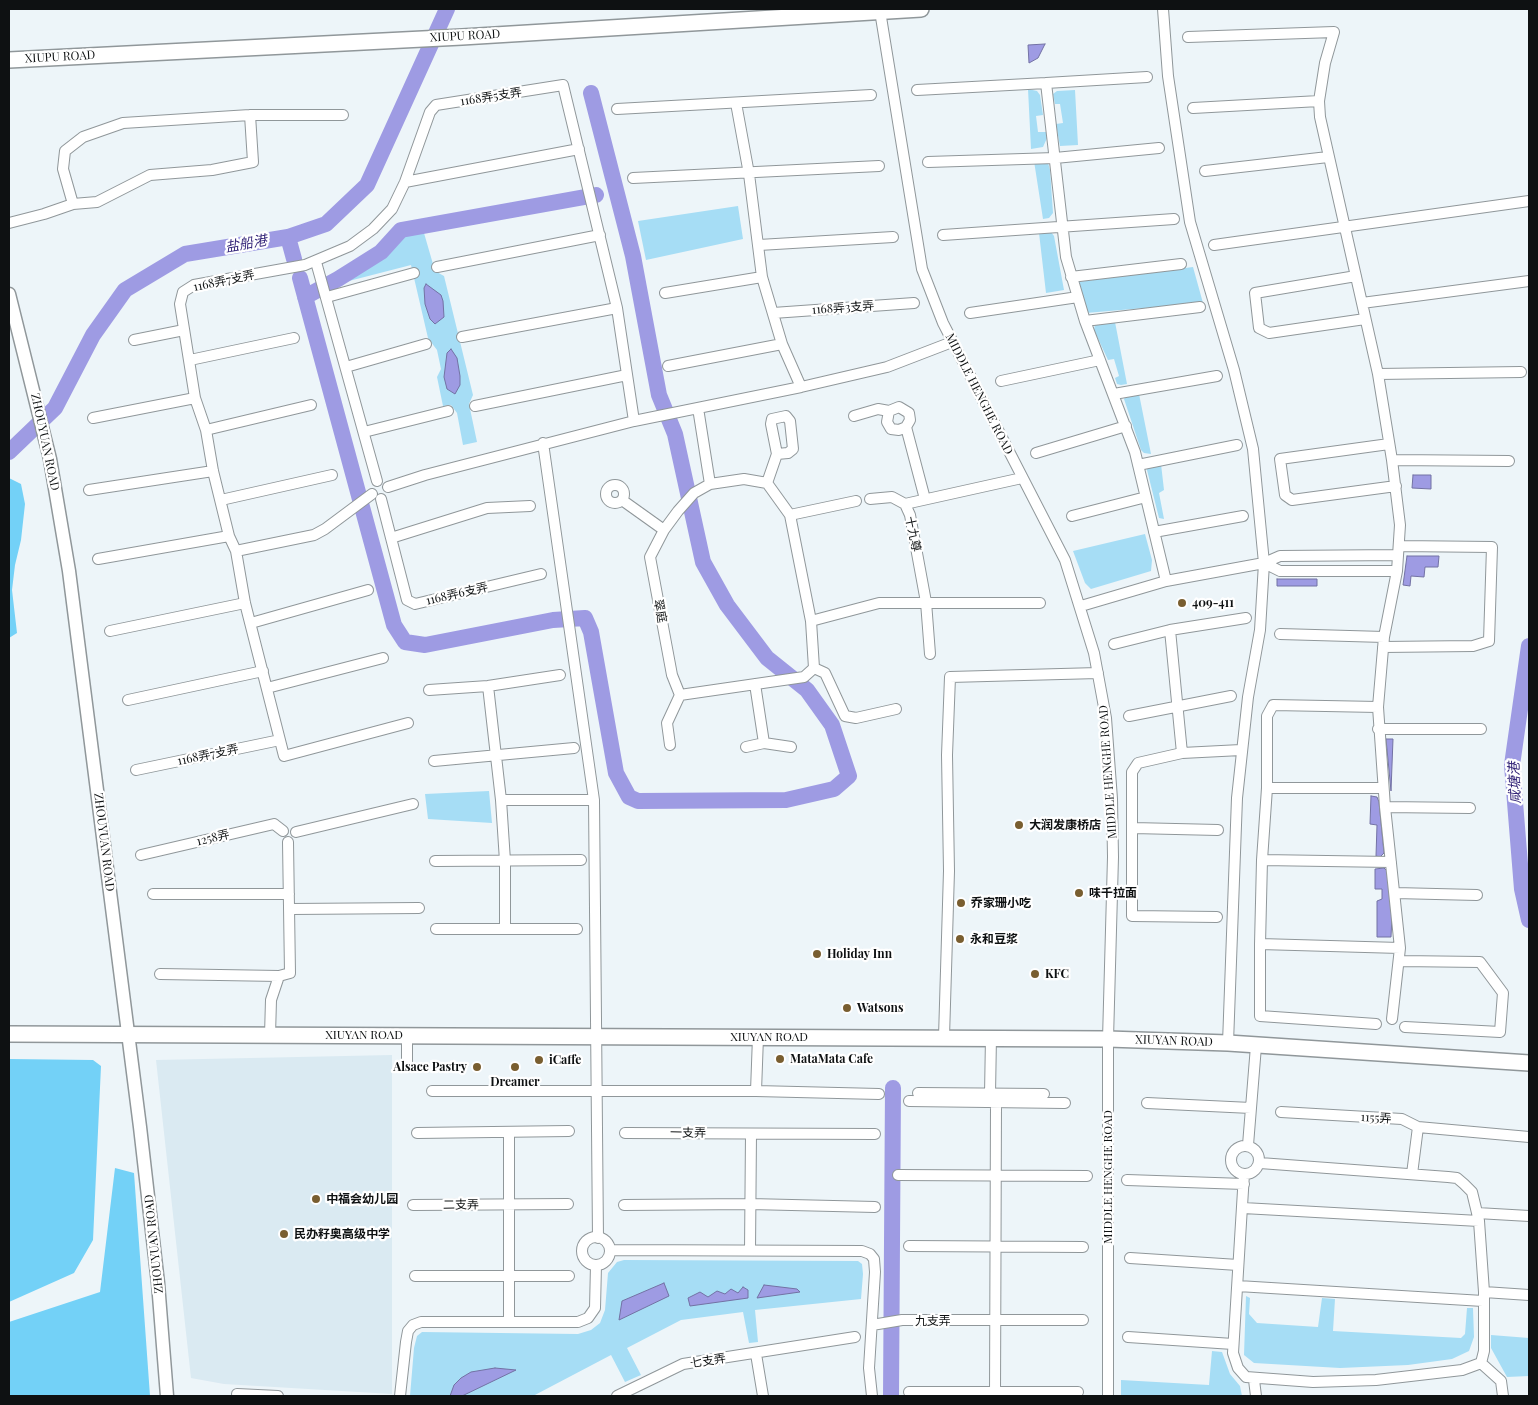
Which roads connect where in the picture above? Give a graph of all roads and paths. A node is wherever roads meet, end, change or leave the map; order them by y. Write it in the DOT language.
graph roads {
  1 [pos="921,9"];
  2 [pos="1163,9"];
  3 [pos="880,10"];
  4 [pos="1188,37"];
  5 [pos="9,60"];
  6 [pos="1147,78"];
  7 [pos="1046,83"];
  8 [pos="917,90"];
  9 [pos="871,95"];
  10 [pos="1319,101"];
  11 [pos="736,103"];
  12 [pos="1193,108"];
  13 [pos="617,109"];
  14 [pos="250,115"];
  15 [pos="342,115"];
  16 [pos="1159,148"];
  17 [pos="580,149"];
  18 [pos="1328,157"];
  19 [pos="1055,158"];
  20 [pos="928,162"];
  21 [pos="879,166"];
  22 [pos="1206,171"];
  23 [pos="749,174"];
  24 [pos="633,178"];
  25 [pos="405,182"];
  26 [pos="1529,201"];
  27 [pos="73,204"];
  28 [pos="1174,218"];
  29 [pos="9,223"];
  30 [pos="1346,227"];
  31 [pos="1061,228"];
  32 [pos="600,235"];
  33 [pos="943,236"];
  34 [pos="893,237"];
  35 [pos="1214,245"];
  36 [pos="759,246"];
  37 [pos="316,262"];
  38 [pos="1181,264"];
  39 [pos="305,265"];
  40 [pos="437,267"];
  41 [pos="414,273"];
  42 [pos="1356,276"];
  43 [pos="762,277"];
  44 [pos="1071,277"];
  45 [pos="1529,281"];
  46 [pos="665,293"];
  47 [pos="9,294"];
  48 [pos="326,294"];
  49 [pos="1078,297"];
  50 [pos="914,303"];
  51 [pos="1362,303"];
  52 [pos="1200,307"];
  53 [pos="618,308"];
  54 [pos="970,313"];
  55 [pos="773,314"];
  56 [pos="1365,319"];
  57 [pos="1084,320"];
  58 [pos="184,330"];
  59 [pos="462,337"];
  60 [pos="294,338"];
  61 [pos="134,340"];
  62 [pos="952,342"];
  63 [pos="426,344"];
  64 [pos="782,344"];
  65 [pos="190,360"];
  66 [pos="1100,360"];
  67 [pos="668,366"];
  68 [pos="346,367"];
  69 [pos="1521,372"];
  70 [pos="1378,374"];
  71 [pos="627,375"];
  72 [pos="1216,376"];
  73 [pos="1001,381"];
  74 [pos="801,387"];
  75 [pos="1114,394"];
  76 [pos="195,398"];
  77 [pos="311,405"];
  78 [pos="475,406"];
  79 [pos="698,408"];
  80 [pos="448,411"];
  81 [pos="889,411"];
  82 [pos="854,416"];
  83 [pos="93,418"];
  84 [pos="634,421"];
  85 [pos="1126,426"];
  86 [pos="906,427"];
  87 [pos="206,430"];
  88 [pos="364,432"];
  89 [pos="543,444"];
  90 [pos="1389,444"];
  91 [pos="1237,445"];
  92 [pos="1036,453"];
  93 [pos="777,454"];
  94 [pos="1392,460"];
  95 [pos="1509,461"];
  96 [pos="1138,465"];
  97 [pos="213,470"];
  98 [pos="332,475"];
  99 [pos="1022,478"];
  100 [pos="377,481"];
  101 [pos="767,482"];
  102 [pos="710,484"];
  103 [pos="388,486"];
  104 [pos="1396,486"];
  105 [pos="89,490"];
  106 [pos="373,497"];
  107 [pos="1146,497"];
  108 [pos="870,499"];
  109 [pos="925,499"];
  110 [pos="222,500"];
  111 [pos="622,500"];
  112 [pos="856,501"];
  113 [pos="905,504"];
  114 [pos="530,506"];
  115 [pos="790,516"];
  116 [pos="1072,516"];
  117 [pos="1243,516"];
  118 [pos="664,530"];
  119 [pos="1154,532"];
  120 [pos="229,536"];
  121 [pos="390,538"];
  122 [pos="1399,551"];
  123 [pos="236,552"];
  124 [pos="98,559"];
  125 [pos="1264,563"];
  126 [pos="1397,571"];
  127 [pos="541,574"];
  128 [pos="1166,581"];
  129 [pos="368,590"];
  130 [pos="926,602"];
  131 [pos="245,604"];
  132 [pos="1040,604"];
  133 [pos="1081,606"];
  134 [pos="1246,618"];
  135 [pos="811,621"];
  136 [pos="251,623"];
  137 [pos="1170,630"];
  138 [pos="110,631"];
  139 [pos="1280,634"];
  140 [pos="1384,642"];
  141 [pos="1114,644"];
  142 [pos="930,654"];
  143 [pos="383,658"];
  144 [pos="814,668"];
  145 [pos="263,671"];
  146 [pos="1098,673"];
  147 [pos="560,675"];
  148 [pos="756,684"];
  149 [pos="488,686"];
  150 [pos="267,688"];
  151 [pos="429,690"];
  152 [pos="680,695"];
  153 [pos="1231,696"];
  154 [pos="128,700"];
  155 [pos="1378,707"];
  156 [pos="1178,708"];
  157 [pos="896,709"];
  158 [pos="1129,716"];
  159 [pos="408,723"];
  160 [pos="1378,729"];
  161 [pos="1481,729"];
  162 [pos="280,740"];
  163 [pos="764,743"];
  164 [pos="670,745"];
  165 [pos="746,747"];
  166 [pos="791,747"];
  167 [pos="574,748"];
  168 [pos="1241,750"];
  169 [pos="1182,753"];
  170 [pos="496,756"];
  171 [pos="434,761"];
  172 [pos="136,770"];
  173 [pos="1267,788"];
  174 [pos="1383,788"];
  175 [pos="501,800"];
  176 [pos="594,800"];
  177 [pos="413,804"];
  178 [pos="1385,807"];
  179 [pos="1470,808"];
  180 [pos="1133,828"];
  181 [pos="1218,830"];
  182 [pos="283,831"];
  183 [pos="296,832"];
  184 [pos="288,842"];
  185 [pos="141,855"];
  186 [pos="581,860"];
  187 [pos="1262,860"];
  188 [pos="435,861"];
  189 [pos="505,861"];
  190 [pos="1391,862"];
  191 [pos="153,894"];
  192 [pos="289,894"];
  193 [pos="1395,894"];
  194 [pos="1477,895"];
  195 [pos="419,908"];
  196 [pos="291,909"];
  197 [pos="1217,917"];
  198 [pos="436,929"];
  199 [pos="505,929"];
  200 [pos="577,929"];
  201 [pos="1260,944"];
  202 [pos="1400,948"];
  203 [pos="1400,961"];
  204 [pos="160,974"];
  205 [pos="279,976"];
  206 [pos="1392,1018"];
  207 [pos="1376,1024"];
  208 [pos="1405,1027"];
  209 [pos="9,1034"];
  210 [pos="128,1034"];
  211 [pos="270,1035"];
  212 [pos="407,1035"];
  213 [pos="597,1036"];
  214 [pos="944,1036"];
  215 [pos="758,1037"];
  216 [pos="991,1037"];
  217 [pos="1108,1039"];
  218 [pos="1228,1043"];
  219 [pos="1256,1046"];
  220 [pos="1529,1063"];
  221 [pos="407,1067"];
  222 [pos="432,1090"];
  223 [pos="599,1090"];
  224 [pos="756,1091"];
  225 [pos="918,1093"];
  226 [pos="879,1094"];
  227 [pos="1044,1094"];
  228 [pos="993,1098"];
  229 [pos="909,1101"];
  230 [pos="1146,1103"];
  231 [pos="1065,1104"];
  232 [pos="1251,1108"];
  233 [pos="1281,1112"];
  234 [pos="1418,1127"];
  235 [pos="569,1131"];
  236 [pos="509,1133"];
  237 [pos="625,1133"];
  238 [pos="417,1134"];
  239 [pos="751,1134"];
  240 [pos="875,1134"];
  241 [pos="1529,1137"];
  242 [pos="1248,1146"];
  243 [pos="1260,1163"];
  244 [pos="1412,1174"];
  245 [pos="898,1175"];
  246 [pos="995,1175"];
  247 [pos="1087,1176"];
  248 [pos="1244,1179"];
  249 [pos="1127,1180"];
  250 [pos="510,1204"];
  251 [pos="568,1204"];
  252 [pos="750,1204"];
  253 [pos="413,1205"];
  254 [pos="624,1205"];
  255 [pos="875,1207"];
  256 [pos="1243,1208"];
  257 [pos="1529,1216"];
  258 [pos="1478,1217"];
  259 [pos="598,1238"];
  260 [pos="909,1246"];
  261 [pos="995,1246"];
  262 [pos="1084,1247"];
  263 [pos="610,1250"];
  264 [pos="750,1250"];
  265 [pos="1130,1258"];
  266 [pos="596,1265"];
  267 [pos="1238,1265"];
  268 [pos="415,1276"];
  269 [pos="510,1276"];
  270 [pos="569,1276"];
  271 [pos="1238,1286"];
  272 [pos="1529,1295"];
  273 [pos="1483,1297"];
  274 [pos="1083,1320"];
  275 [pos="509,1321"];
  276 [pos="994,1321"];
  277 [pos="872,1325"];
  278 [pos="855,1337"];
  279 [pos="1128,1337"];
  280 [pos="1233,1344"];
  281 [pos="756,1354"];
  282 [pos="1482,1363"];
  283 [pos="1254,1380"];
  284 [pos="638,1392"];
  285 [pos="908,1392"];
  286 [pos="1078,1392"];
  287 [pos="237,1394"];
  288 [pos="995,1394"];
  289 [pos="167,1396"];
  290 [pos="278,1396"];
  291 [pos="400,1396"];
  292 [pos="617,1396"];
  293 [pos="763,1396"];
  294 [pos="872,1396"];
  295 [pos="1108,1396"];
  296 [pos="1256,1396"];
  297 [pos="1502,1396"];
  1 -- 3 [label="main road, XIUPU ROAD"];
  2 -- 125 [label="street"];
  3 -- 5 [label="main road, XIUPU ROAD"];
  3 -- 62 [label="street, MIDDLE HENGHE ROAD"];
  4 -- 10 [label="street"];
  6 -- 7 [label="street"];
  7 -- 8 [label="street"];
  7 -- 19 [label="street"];
  9 -- 11 [label="street"];
  10 -- 12 [label="street"];
  10 -- 18 [label="street"];
  11 -- 13 [label="street"];
  11 -- 23 [label="street"];
  14 -- 15 [label="street"];
  14 -- 27 [label="street"];
  14 -- 27 [label="street"];
  16 -- 19 [label="street"];
  17 -- 25 [label="street"];
  17 -- 25 [label="street, 1168弄5支弄"];
  17 -- 32 [label="street, 1168弄5支弄"];
  18 -- 22 [label="street"];
  18 -- 30 [label="street"];
  19 -- 20 [label="street"];
  19 -- 31 [label="street"];
  21 -- 23 [label="street"];
  23 -- 24 [label="street"];
  23 -- 36 [label="street"];
  25 -- 37 [label="street, 1168弄5支弄"];
  26 -- 30 [label="street"];
  27 -- 29 [label="street"];
  28 -- 31 [label="street"];
  30 -- 35 [label="street"];
  30 -- 42 [label="street"];
  31 -- 33 [label="street"];
  31 -- 44 [label="street"];
  32 -- 40 [label="street"];
  32 -- 53 [label="street, 1168弄5支弄"];
  34 -- 36 [label="street"];
  36 -- 43 [label="street"];
  37 -- 39 [label="street, 1168弄5支弄"];
  37 -- 48 [label="street"];
  38 -- 44 [label="street"];
  39 -- 58 [label="street, 1168弄7支弄"];
  41 -- 48 [label="street"];
  42 -- 51 [label="street"];
  42 -- 56 [label="street"];
  43 -- 46 [label="street"];
  43 -- 55 [label="street"];
  44 -- 49 [label="street"];
  45 -- 51 [label="street"];
  47 -- 210 [label="street, ZHOUYUAN ROAD"];
  48 -- 68 [label="street"];
  49 -- 54 [label="street"];
  49 -- 57 [label="street"];
  50 -- 55 [label="street, 1168弄3支弄"];
  51 -- 56 [label="street"];
  52 -- 57 [label="street"];
  53 -- 59 [label="street"];
  53 -- 71 [label="street, 1168弄5支弄"];
  55 -- 64 [label="street"];
  56 -- 70 [label="street"];
  57 -- 66 [label="street"];
  58 -- 61 [label="street"];
  58 -- 65 [label="street, 1168弄7支弄"];
  60 -- 65 [label="street"];
  62 -- 74 [label="street"];
  62 -- 99 [label="street, MIDDLE HENGHE ROAD"];
  63 -- 68 [label="street"];
  64 -- 67 [label="street"];
  64 -- 74 [label="street"];
  65 -- 76 [label="street, 1168弄7支弄"];
  66 -- 73 [label="street"];
  66 -- 75 [label="street"];
  68 -- 88 [label="street"];
  69 -- 70 [label="street"];
  70 -- 90 [label="street"];
  71 -- 78 [label="street"];
  71 -- 84 [label="street, 1168弄5支弄"];
  72 -- 75 [label="street"];
  74 -- 79 [label="street"];
  75 -- 85 [label="street"];
  76 -- 83 [label="street"];
  76 -- 87 [label="street, 1168弄7支弄"];
  77 -- 87 [label="street"];
  79 -- 84 [label="street"];
  79 -- 102 [label="street"];
  80 -- 88 [label="street"];
  81 -- 82 [label="street, 十九尊"];
  81 -- 86 [label="street"];
  81 -- 86 [label="street, 十九尊"];
  84 -- 89 [label="street"];
  85 -- 92 [label="street"];
  85 -- 96 [label="street"];
  86 -- 109 [label="street, 十九尊"];
  87 -- 97 [label="street, 1168弄7支弄"];
  88 -- 100 [label="street"];
  89 -- 103 [label="street"];
  89 -- 176 [label="street"];
  90 -- 94 [label="street"];
  90 -- 104 [label="street"];
  91 -- 96 [label="street"];
  93 -- 101 [label="street"];
  94 -- 95 [label="street"];
  94 -- 104 [label="street"];
  96 -- 107 [label="street"];
  97 -- 105 [label="street"];
  97 -- 110 [label="street, 1168弄7支弄"];
  98 -- 110 [label="street"];
  99 -- 109 [label="street"];
  99 -- 133 [label="street, MIDDLE HENGHE ROAD"];
  100 -- 103 [label="street"];
  100 -- 106 [label="street"];
  101 -- 102 [label="street, 翠庭"];
  101 -- 115 [label="street"];
  102 -- 118 [label="street, 翠庭"];
  103 -- 106 [label="street"];
  104 -- 122 [label="street"];
  106 -- 121 [label="street, 1168弄6支弄"];
  106 -- 123 [label="street"];
  107 -- 116 [label="street"];
  107 -- 119 [label="street"];
  108 -- 113 [label="street, 十九尊"];
  109 -- 113 [label="street"];
  110 -- 120 [label="street, 1168弄7支弄"];
  111 -- 118 [label="street"];
  112 -- 115 [label="street"];
  113 -- 130 [label="street, 十九尊"];
  114 -- 121 [label="street"];
  115 -- 135 [label="street"];
  117 -- 119 [label="street"];
  118 -- 152 [label="street, 翠庭"];
  119 -- 128 [label="street"];
  120 -- 123 [label="street, 1168弄7支弄"];
  120 -- 124 [label="street"];
  121 -- 127 [label="street, 1168弄6支弄"];
  122 -- 125 [label="street"];
  122 -- 126 [label="street"];
  122 -- 140 [label="street"];
  123 -- 131 [label="street, 1168弄7支弄"];
  125 -- 126 [label="street"];
  125 -- 128 [label="street"];
  125 -- 168 [label="street"];
  126 -- 140 [label="street"];
  128 -- 133 [label="street"];
  129 -- 136 [label="street"];
  130 -- 132 [label="street"];
  130 -- 135 [label="street"];
  130 -- 142 [label="street, 十九尊"];
  131 -- 136 [label="street, 1168弄7支弄"];
  131 -- 138 [label="street"];
  133 -- 146 [label="street, MIDDLE HENGHE ROAD"];
  134 -- 137 [label="street"];
  135 -- 144 [label="street"];
  136 -- 145 [label="street, 1168弄7支弄"];
  137 -- 141 [label="street"];
  137 -- 156 [label="street"];
  139 -- 140 [label="street"];
  140 -- 155 [label="street"];
  143 -- 150 [label="street"];
  144 -- 148 [label="street"];
  144 -- 157 [label="street"];
  145 -- 150 [label="street, 1168弄7支弄"];
  145 -- 154 [label="street"];
  146 -- 214 [label="street"];
  146 -- 217 [label="street, MIDDLE HENGHE ROAD"];
  147 -- 149 [label="street"];
  148 -- 152 [label="street"];
  148 -- 163 [label="street"];
  149 -- 151 [label="street"];
  149 -- 170 [label="street"];
  150 -- 162 [label="street, 1168弄7支弄"];
  152 -- 164 [label="street"];
  153 -- 156 [label="street"];
  155 -- 160 [label="street"];
  155 -- 173 [label="street"];
  156 -- 158 [label="street"];
  156 -- 169 [label="street"];
  159 -- 162 [label="street, 1168弄7支弄"];
  160 -- 161 [label="street"];
  160 -- 174 [label="street"];
  162 -- 172 [label="street, 1168弄7支弄"];
  163 -- 165 [label="street"];
  163 -- 166 [label="street"];
  167 -- 170 [label="street"];
  168 -- 169 [label="street"];
  168 -- 218 [label="street"];
  169 -- 180 [label="street"];
  170 -- 171 [label="street"];
  170 -- 175 [label="street"];
  173 -- 174 [label="street"];
  173 -- 187 [label="street"];
  174 -- 178 [label="street"];
  175 -- 176 [label="street"];
  175 -- 189 [label="street"];
  176 -- 213 [label="street"];
  177 -- 183 [label="street"];
  178 -- 179 [label="street"];
  178 -- 190 [label="street"];
  180 -- 181 [label="street"];
  180 -- 197 [label="street"];
  182 -- 183 [label="street"];
  182 -- 184 [label="street"];
  182 -- 185 [label="street, 1258弄"];
  183 -- 184 [label="street"];
  184 -- 192 [label="street"];
  186 -- 189 [label="street"];
  187 -- 190 [label="street"];
  187 -- 201 [label="street"];
  188 -- 189 [label="street"];
  189 -- 199 [label="street"];
  190 -- 193 [label="street"];
  191 -- 192 [label="street"];
  192 -- 196 [label="street"];
  193 -- 194 [label="street"];
  193 -- 202 [label="street"];
  195 -- 196 [label="street"];
  196 -- 205 [label="street"];
  198 -- 199 [label="street"];
  199 -- 200 [label="street"];
  201 -- 202 [label="street"];
  201 -- 207 [label="street"];
  202 -- 203 [label="street"];
  203 -- 206 [label="street"];
  203 -- 208 [label="street"];
  204 -- 205 [label="street"];
  205 -- 211 [label="street"];
  209 -- 210 [label="main road, XIUYAN ROAD"];
  210 -- 211 [label="main road, XIUYAN ROAD"];
  210 -- 289 [label="street, ZHOUYUAN ROAD"];
  211 -- 212 [label="main road, XIUYAN ROAD"];
  212 -- 213 [label="main road, XIUYAN ROAD"];
  212 -- 221 [label="street"];
  213 -- 215 [label="main road, XIUYAN ROAD"];
  213 -- 223 [label="street"];
  214 -- 215 [label="main road, XIUYAN ROAD"];
  214 -- 216 [label="main road, XIUYAN ROAD"];
  215 -- 224 [label="street"];
  216 -- 217 [label="main road, XIUYAN ROAD"];
  216 -- 228 [label="street"];
  217 -- 218 [label="main road, XIUYAN ROAD"];
  217 -- 295 [label="street, MIDDLE HENGHE ROAD"];
  218 -- 219 [label="main road, XIUYAN ROAD"];
  219 -- 220 [label="main road, XIUYAN ROAD"];
  219 -- 232 [label="street"];
  222 -- 223 [label="street"];
  223 -- 224 [label="street"];
  223 -- 259 [label="street"];
  224 -- 226 [label="street"];
  225 -- 228 [label="street"];
  227 -- 228 [label="street"];
  228 -- 229 [label="street"];
  228 -- 231 [label="street"];
  228 -- 246 [label="street"];
  230 -- 232 [label="street"];
  232 -- 242 [label="street"];
  233 -- 234 [label="street, 1155弄"];
  234 -- 241 [label="street, 1155弄"];
  234 -- 244 [label="street"];
  235 -- 236 [label="street"];
  236 -- 238 [label="street"];
  236 -- 250 [label="street"];
  237 -- 239 [label="street, 一支弄"];
  239 -- 240 [label="street, 一支弄"];
  239 -- 252 [label="street"];
  242 -- 243 [label="street"];
  242 -- 248 [label="street"];
  243 -- 244 [label="street"];
  243 -- 248 [label="street"];
  244 -- 258 [label="street"];
  245 -- 246 [label="street"];
  246 -- 247 [label="street"];
  246 -- 261 [label="street"];
  248 -- 249 [label="street"];
  248 -- 256 [label="street"];
  250 -- 251 [label="street, 二支弄"];
  250 -- 253 [label="street, 二支弄"];
  250 -- 269 [label="street"];
  252 -- 254 [label="street"];
  252 -- 255 [label="street"];
  252 -- 264 [label="street"];
  256 -- 258 [label="street"];
  256 -- 267 [label="street"];
  257 -- 258 [label="street"];
  258 -- 273 [label="street"];
  259 -- 263 [label="street"];
  259 -- 266 [label="street"];
  260 -- 261 [label="street"];
  261 -- 262 [label="street"];
  261 -- 276 [label="street"];
  263 -- 264 [label="street"];
  263 -- 266 [label="street"];
  264 -- 277 [label="street"];
  265 -- 267 [label="street"];
  266 -- 275 [label="street"];
  267 -- 271 [label="street"];
  268 -- 269 [label="street"];
  269 -- 270 [label="street"];
  269 -- 275 [label="street"];
  271 -- 273 [label="street"];
  271 -- 280 [label="street"];
  272 -- 273 [label="street"];
  273 -- 282 [label="street"];
  274 -- 276 [label="street, 九支弄"];
  275 -- 291 [label="street"];
  276 -- 277 [label="street, 九支弄"];
  276 -- 288 [label="street"];
  277 -- 294 [label="street"];
  278 -- 281 [label="street, 七支弄"];
  279 -- 280 [label="street"];
  280 -- 283 [label="street"];
  281 -- 284 [label="street, 七支弄"];
  281 -- 293 [label="street"];
  282 -- 283 [label="street"];
  282 -- 297 [label="street"];
  283 -- 296 [label="street"];
  284 -- 292 [label="street, 七支弄"];
  285 -- 288 [label="street"];
  286 -- 288 [label="street"];
  287 -- 290 [label="street"];
}
